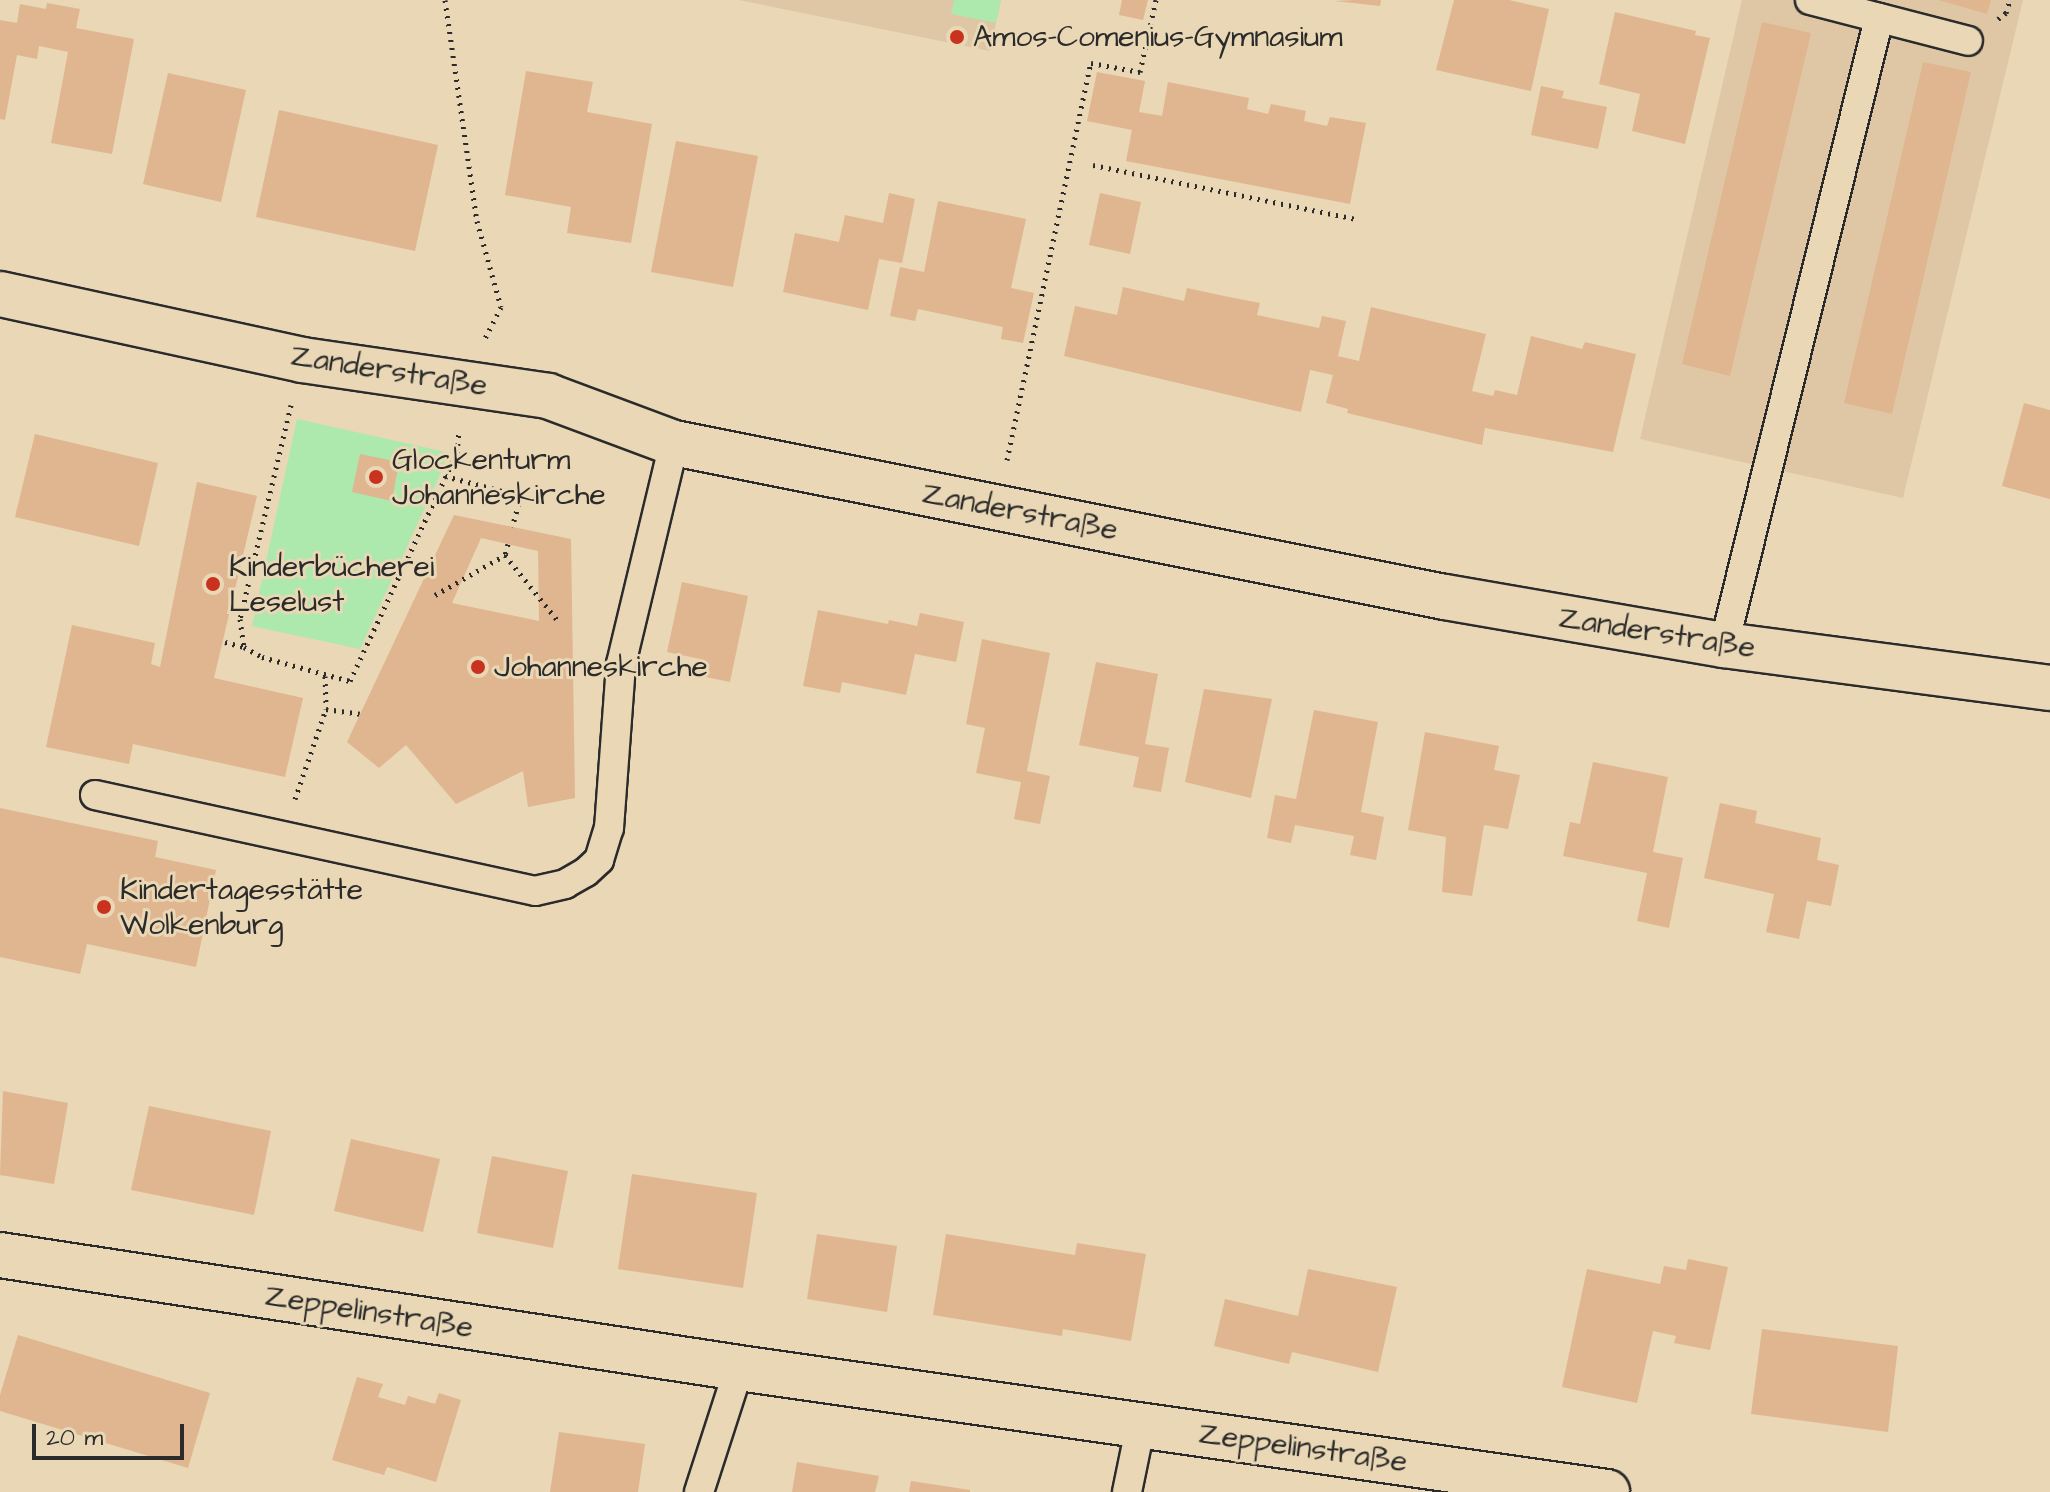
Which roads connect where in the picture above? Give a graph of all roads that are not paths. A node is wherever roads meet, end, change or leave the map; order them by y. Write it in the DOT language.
graph roads {
  1 [pos="1810,0"];
  2 [pos="1879,18"];
  3 [pos="1968,41"];
  4 [pos="0,294"];
  5 [pos="674,443"];
  6 [pos="1724,645"];
  7 [pos="2050,688"];
  8 [pos="95,795"];
  9 [pos="0,1255"];
  10 [pos="739,1368"];
  11 [pos="1141,1424"];
  12 [pos="699,1492"];
  13 [pos="1127,1492"];
  14 [pos="1607,1492"];
  1 -- 2 [label="lane"];
  2 -- 3 [label="lane"];
  2 -- 6 [label="lane"];
  4 -- 5 [label="street, Zanderstraße"];
  5 -- 6 [label="street, Zanderstraße"];
  5 -- 8 [label="lane"];
  6 -- 7 [label="street, Zanderstraße"];
  9 -- 10 [label="street, Zeppelinstraße"];
  10 -- 11 [label="street, Zeppelinstraße"];
  10 -- 12 [label="lane"];
  11 -- 13 [label="lane"];
  11 -- 14 [label="street, Zeppelinstraße"];
}
